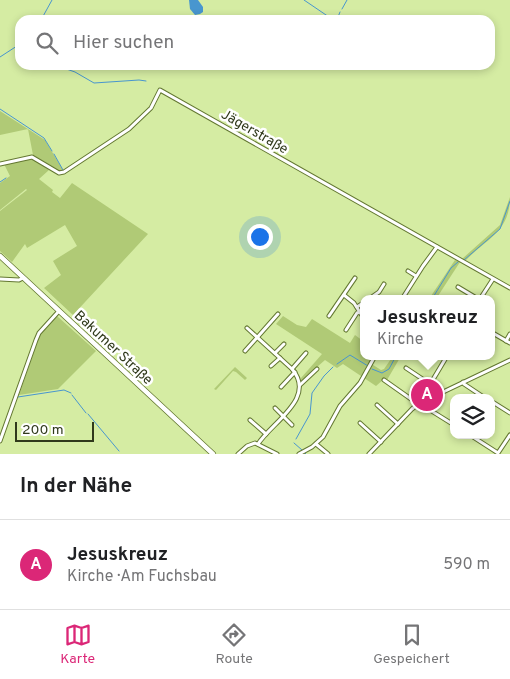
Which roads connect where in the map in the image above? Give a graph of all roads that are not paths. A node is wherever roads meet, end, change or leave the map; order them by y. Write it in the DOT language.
graph roads {
  1 [pos="0,164"];
  2 [pos="437,247"];
  3 [pos="0,256"];
  4 [pos="408,272"];
  5 [pos="416,276"];
  6 [pos="23,278"];
  7 [pos="355,278"];
  8 [pos="493,279"];
  9 [pos="0,280"];
  10 [pos="384,284"];
  11 [pos="458,286"];
  12 [pos="510,288"];
  13 [pos="375,295"];
  14 [pos="404,295"];
  15 [pos="473,295"];
  16 [pos="482,295"];
  17 [pos="344,296"];
  18 [pos="360,305"];
  19 [pos="357,307"];
  20 [pos="59,311"];
  21 [pos="360,312"];
  22 [pos="278,314"];
  23 [pos="329,316"];
  24 [pos="247,328"];
  25 [pos="346,330"];
  26 [pos="495,334"];
  27 [pos="510,334"];
  28 [pos="258,338"];
  29 [pos="508,342"];
  30 [pos="284,344"];
  31 [pos="245,351"];
  32 [pos="275,353"];
  33 [pos="306,353"];
  34 [pos="280,358"];
  35 [pos="373,360"];
  36 [pos="445,360"];
  37 [pos="510,360"];
  38 [pos="505,363"];
  39 [pos="271,366"];
  40 [pos="510,367"];
  41 [pos="406,368"];
  42 [pos="317,369"];
  43 [pos="293,370"];
  44 [pos="384,380"];
  45 [pos="463,382"];
  46 [pos="430,384"];
  47 [pos="300,385"];
  48 [pos="281,387"];
  49 [pos="480,394"];
  50 [pos="424,400"];
  51 [pos="377,404"];
  52 [pos="418,404"];
  53 [pos="495,404"];
  54 [pos="275,408"];
  55 [pos="510,413"];
  56 [pos="283,416"];
  57 [pos="250,420"];
  58 [pos="450,422"];
  59 [pos="360,423"];
  60 [pos="398,424"];
  61 [pos="292,425"];
  62 [pos="266,434"];
  63 [pos="510,435"];
  64 [pos="476,439"];
  65 [pos="0,441"];
  66 [pos="381,442"];
  67 [pos="258,444"];
  68 [pos="316,444"];
  69 [pos="498,453"];
  70 [pos="213,454"];
  71 [pos="238,454"];
  72 [pos="277,454"];
  73 [pos="299,454"];
  74 [pos="328,454"];
  75 [pos="369,454"];
  1 -- 2 [label="street, Jägerstraße"];
  2 -- 5 [label="street"];
  2 -- 8 [label="street, Jägerstraße"];
  3 -- 6 [label="main road, Bakumer Straße"];
  4 -- 5 [label="street"];
  5 -- 14 [label="street"];
  6 -- 9 [label="street"];
  6 -- 20 [label="main road, Bakumer Straße"];
  7 -- 17 [label="street"];
  8 -- 12 [label="street, Jägerstraße"];
  8 -- 16 [label="street"];
  10 -- 13 [label="street"];
  11 -- 15 [label="street"];
  17 -- 19 [label="street"];
  17 -- 23 [label="street"];
  18 -- 19 [label="street"];
  19 -- 21 [label="street"];
  20 -- 65 [label="street"];
  20 -- 70 [label="main road, Bakumer Straße"];
  21 -- 25 [label="street"];
  22 -- 28 [label="street"];
  24 -- 28 [label="street"];
  26 -- 29 [label="street"];
  27 -- 29 [label="street"];
  28 -- 31 [label="street"];
  28 -- 32 [label="street"];
  30 -- 32 [label="street"];
  32 -- 34 [label="street"];
  33 -- 43 [label="street"];
  34 -- 39 [label="street"];
  34 -- 43 [label="street"];
  35 -- 68 [label="street"];
  36 -- 46 [label="street"];
  37 -- 38 [label="street"];
  38 -- 40 [label="street"];
  38 -- 45 [label="street"];
  41 -- 46 [label="street"];
  42 -- 47 [label="street"];
  43 -- 47 [label="street"];
  43 -- 48 [label="street"];
  44 -- 52 [label="street"];
  45 -- 49 [label="street"];
  45 -- 50 [label="street"];
  46 -- 50 [label="street"];
  47 -- 56 [label="street"];
  50 -- 52 [label="street"];
  50 -- 58 [label="street"];
  51 -- 60 [label="street"];
  52 -- 60 [label="street"];
  53 -- 55 [label="street"];
  54 -- 56 [label="street"];
  56 -- 61 [label="street"];
  56 -- 62 [label="street"];
  57 -- 62 [label="street"];
  59 -- 66 [label="street"];
  60 -- 66 [label="street"];
  62 -- 67 [label="street"];
  63 -- 69 [label="street"];
  64 -- 69 [label="street"];
  66 -- 75 [label="street"];
  67 -- 71 [label="street"];
  67 -- 72 [label="street"];
  68 -- 73 [label="street"];
  68 -- 74 [label="street"];
}
